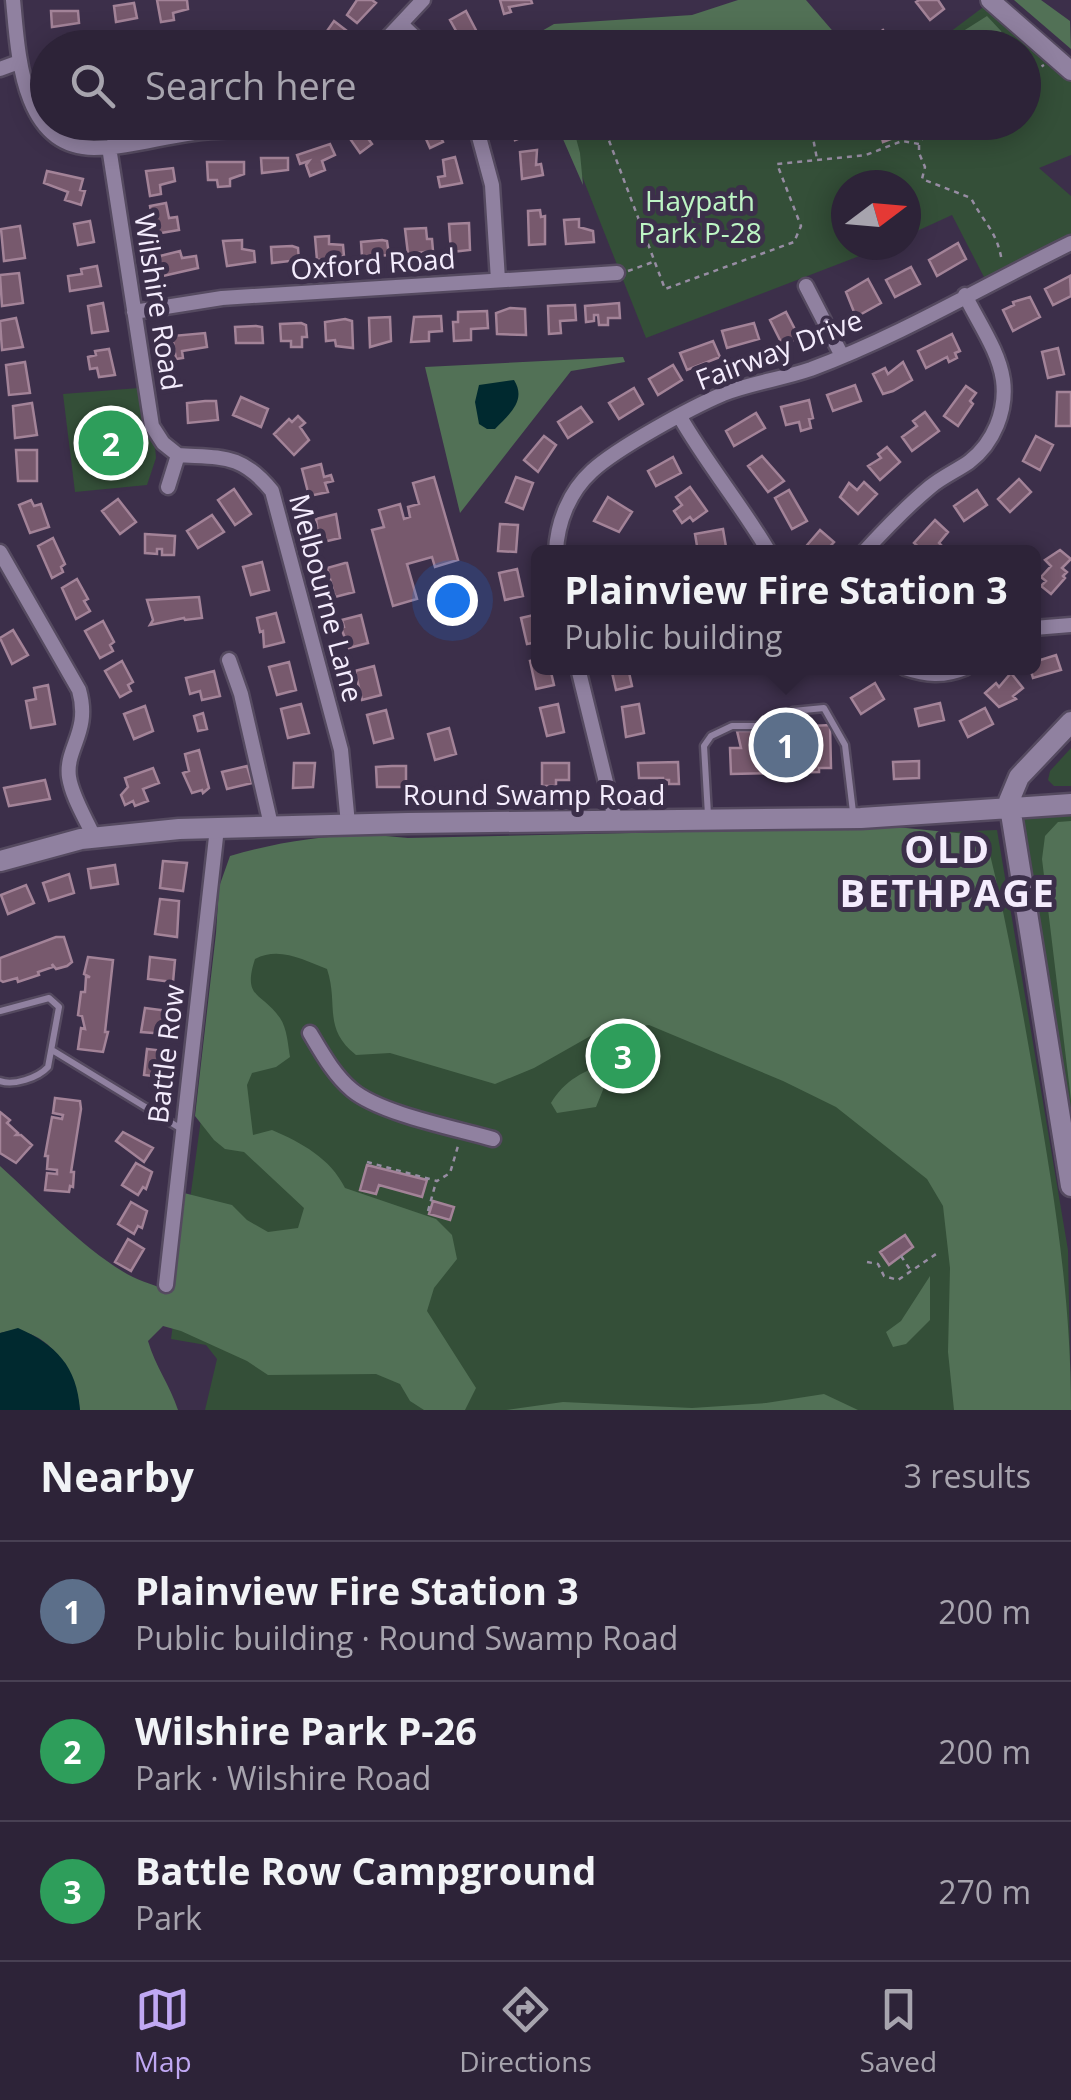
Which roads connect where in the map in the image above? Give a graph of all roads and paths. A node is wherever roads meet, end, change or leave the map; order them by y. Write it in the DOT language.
graph roads {
  1 [pos="12,0"];
  2 [pos="423,0"];
  3 [pos="990,0"];
  4 [pos="401,24"];
  5 [pos="395,30"];
  6 [pos="407,30"];
  7 [pos="1024,30"];
  8 [pos="1041,45"];
  9 [pos="1054,56"];
  10 [pos="20,62"];
  11 [pos="1041,67"];
  12 [pos="0,69"];
  13 [pos="1071,70"];
  14 [pos="30,100"];
  15 [pos="67,140"];
  16 [pos="150,140"];
  17 [pos="480,140"];
  18 [pos="609,140"];
  19 [pos="813,140"];
  20 [pos="922,140"];
  21 [pos="920,144"];
  22 [pos="109,147"];
  23 [pos="817,161"];
  24 [pos="1071,243"];
  25 [pos="654,262"];
  26 [pos="617,274"];
  27 [pos="1008,274"];
  28 [pos="498,280"];
  29 [pos="806,286"];
  30 [pos="965,296"];
  31 [pos="134,312"];
  32 [pos="841,354"];
  33 [pos="680,418"];
  34 [pos="178,455"];
  35 [pos="168,487"];
  36 [pos="557,545"];
  37 [pos="765,545"];
  38 [pos="870,545"];
  39 [pos="0,552"];
  40 [pos="1071,625"];
  41 [pos="1041,627"];
  42 [pos="229,660"];
  43 [pos="580,675"];
  44 [pos="1071,722"];
  45 [pos="1071,804"];
  46 [pos="1009,808"];
  47 [pos="853,818"];
  48 [pos="708,821"];
  49 [pos="616,823"];
  50 [pos="348,824"];
  51 [pos="272,825"];
  52 [pos="217,828"];
  53 [pos="94,838"];
  54 [pos="0,861"];
  55 [pos="0,1011"];
  56 [pos="310,1033"];
  57 [pos="52,1050"];
  58 [pos="0,1081"];
  59 [pos="183,1130"];
  60 [pos="463,1130"];
  61 [pos="493,1139"];
  62 [pos="367,1162"];
  63 [pos="450,1172"];
  64 [pos="457,1176"];
  65 [pos="437,1181"];
  66 [pos="1071,1186"];
  67 [pos="428,1211"];
  68 [pos="936,1254"];
  69 [pos="901,1256"];
  70 [pos="867,1262"];
  71 [pos="910,1272"];
  72 [pos="166,1285"];
  1 -- 10 [label="street"];
  2 -- 4 [label="street"];
  3 -- 7 [label="street"];
  4 -- 5 [label="street"];
  4 -- 6 [label="street"];
  8 -- 9 [label="street"];
  9 -- 11 [label="path"];
  9 -- 13 [label="street"];
  10 -- 12 [label="street"];
  10 -- 14 [label="street"];
  15 -- 22 [label="street"];
  16 -- 22 [label="street"];
  17 -- 28 [label="street"];
  18 -- 25 [label="path"];
  19 -- 23 [label="path"];
  20 -- 21 [label="path"];
  21 -- 23 [label="path"];
  21 -- 27 [label="path"];
  22 -- 31 [label="street, Wilshire Road"];
  23 -- 25 [label="path"];
  24 -- 27 [label="street, Fairway Drive"];
  25 -- 26 [label="path"];
  26 -- 28 [label="street, Oxford Road"];
  27 -- 30 [label="street, Fairway Drive"];
  28 -- 31 [label="street, Oxford Road"];
  29 -- 32 [label="street"];
  30 -- 32 [label="street, Fairway Drive"];
  30 -- 38 [label="street"];
  31 -- 34 [label="street, Wilshire Road"];
  32 -- 33 [label="street, Fairway Drive"];
  33 -- 36 [label="street, Fairway Drive"];
  33 -- 37 [label="street"];
  34 -- 35 [label="street"];
  34 -- 50 [label="street, Melbourne Lane"];
  39 -- 53 [label="street"];
  40 -- 41 [label="street"];
  42 -- 51 [label="street"];
  43 -- 49 [label="street"];
  44 -- 46 [label="main road"];
  45 -- 46 [label="main road, Round Swamp Road"];
  46 -- 47 [label="main road, Round Swamp Road"];
  46 -- 66 [label="main road"];
  47 -- 48 [label="main road, Round Swamp Road"];
  47 -- 48 [label="lane"];
  48 -- 49 [label="main road, Round Swamp Road"];
  49 -- 50 [label="main road, Round Swamp Road"];
  50 -- 51 [label="main road, Round Swamp Road"];
  51 -- 52 [label="main road, Round Swamp Road"];
  52 -- 53 [label="main road, Round Swamp Road"];
  52 -- 59 [label="street, Battle Row"];
  53 -- 54 [label="main road, Round Swamp Road"];
  55 -- 57 [label="lane"];
  56 -- 60 [label="street"];
  57 -- 58 [label="lane"];
  57 -- 59 [label="lane"];
  59 -- 72 [label="street, Battle Row"];
  60 -- 61 [label="street"];
  60 -- 63 [label="path"];
  62 -- 65 [label="path"];
  63 -- 64 [label="path"];
  63 -- 65 [label="path"];
  65 -- 67 [label="path"];
  68 -- 71 [label="path"];
  69 -- 71 [label="path"];
  70 -- 71 [label="path"];
}
